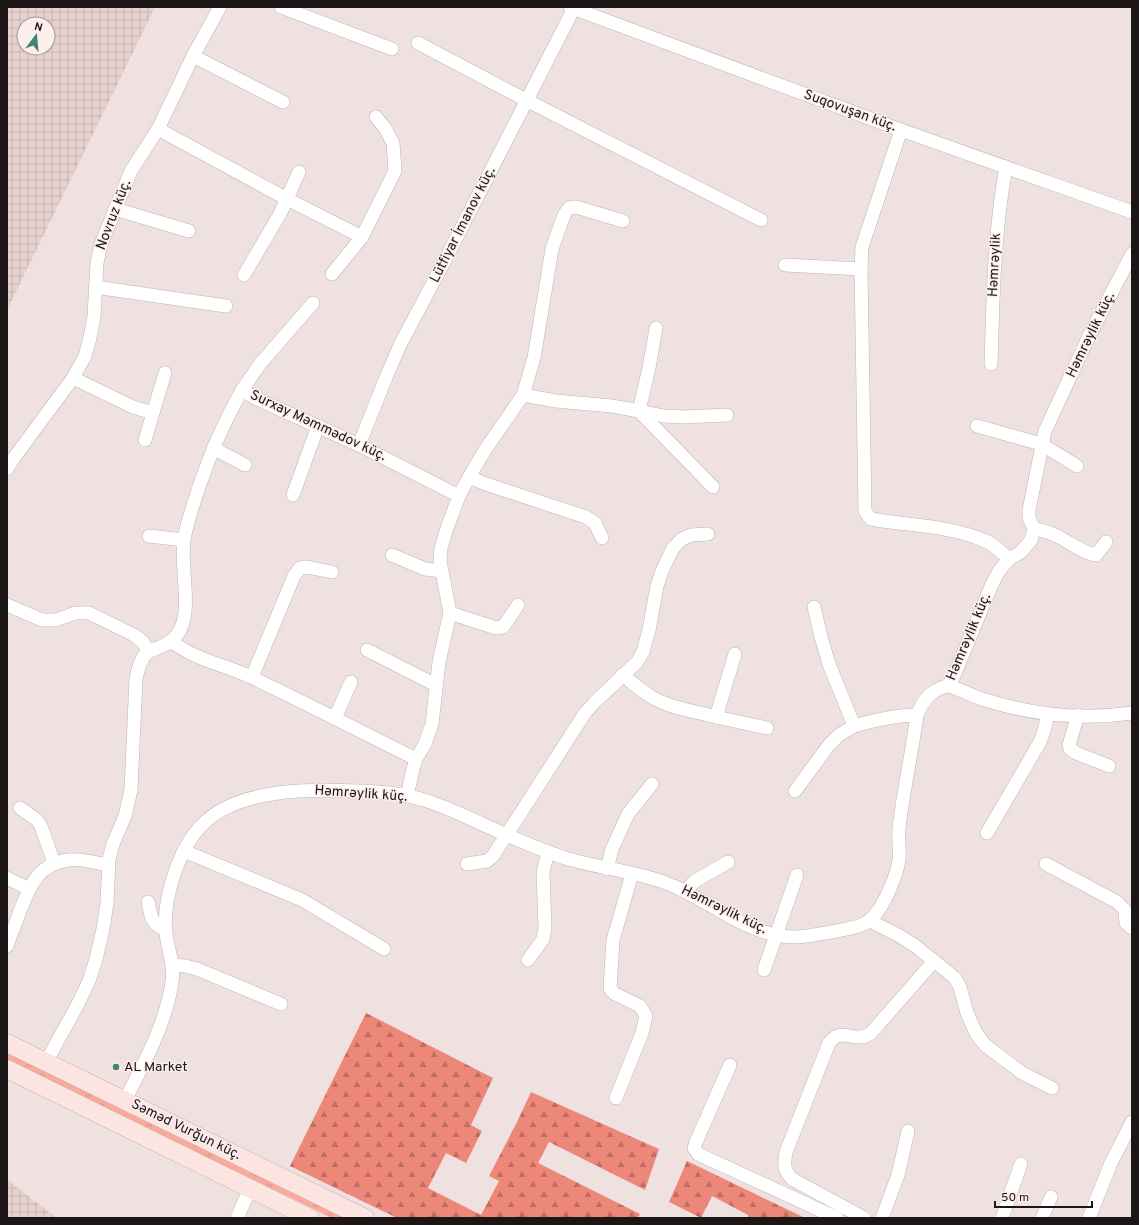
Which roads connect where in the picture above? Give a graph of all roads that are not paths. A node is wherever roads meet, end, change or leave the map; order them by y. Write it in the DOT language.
graph roads {
  1 [pos="220,7"];
  2 [pos="281,7"];
  3 [pos="572,8"];
  4 [pos="418,43"];
  5 [pos="392,49"];
  6 [pos="193,56"];
  7 [pos="526,100"];
  8 [pos="283,102"];
  9 [pos="376,117"];
  10 [pos="158,129"];
  11 [pos="901,130"];
  12 [pos="1006,167"];
  13 [pos="299,172"];
  14 [pos="287,199"];
  15 [pos="115,209"];
  16 [pos="1132,212"];
  17 [pos="761,220"];
  18 [pos="623,221"];
  19 [pos="189,231"];
  20 [pos="362,237"];
  21 [pos="1132,254"];
  22 [pos="785,265"];
  23 [pos="861,269"];
  24 [pos="332,274"];
  25 [pos="244,275"];
  26 [pos="95,287"];
  27 [pos="313,303"];
  28 [pos="226,306"];
  29 [pos="656,328"];
  30 [pos="991,364"];
  31 [pos="165,373"];
  32 [pos="74,378"];
  33 [pos="242,390"];
  34 [pos="523,395"];
  35 [pos="639,411"];
  36 [pos="154,413"];
  37 [pos="727,415"];
  38 [pos="318,426"];
  39 [pos="977,426"];
  40 [pos="145,440"];
  41 [pos="1041,444"];
  42 [pos="359,445"];
  43 [pos="214,448"];
  44 [pos="245,465"];
  45 [pos="1077,466"];
  46 [pos="7,469"];
  47 [pos="468,477"];
  48 [pos="713,487"];
  49 [pos="293,495"];
  50 [pos="459,496"];
  51 [pos="1034,529"];
  52 [pos="708,534"];
  53 [pos="149,536"];
  54 [pos="602,538"];
  55 [pos="184,540"];
  56 [pos="1106,542"];
  57 [pos="392,555"];
  58 [pos="1010,559"];
  59 [pos="442,570"];
  60 [pos="332,572"];
  61 [pos="7,605"];
  62 [pos="518,605"];
  63 [pos="814,607"];
  64 [pos="450,613"];
  65 [pos="171,641"];
  66 [pos="367,650"];
  67 [pos="148,652"];
  68 [pos="735,654"];
  69 [pos="622,675"];
  70 [pos="252,677"];
  71 [pos="351,682"];
  72 [pos="436,685"];
  73 [pos="948,686"];
  74 [pos="1132,713"];
  75 [pos="1048,714"];
  76 [pos="917,715"];
  77 [pos="1078,715"];
  78 [pos="716,717"];
  79 [pos="335,718"];
  80 [pos="854,726"];
  81 [pos="767,728"];
  82 [pos="416,759"];
  83 [pos="1109,766"];
  84 [pos="652,784"];
  85 [pos="795,791"];
  86 [pos="408,796"];
  87 [pos="20,808"];
  88 [pos="987,833"];
  89 [pos="507,835"];
  90 [pos="184,851"];
  91 [pos="548,852"];
  92 [pos="728,862"];
  93 [pos="54,863"];
  94 [pos="467,864"];
  95 [pos="1046,864"];
  96 [pos="108,865"];
  97 [pos="607,869"];
  98 [pos="632,874"];
  99 [pos="797,875"];
  100 [pos="7,878"];
  101 [pos="29,889"];
  102 [pos="684,891"];
  103 [pos="148,902"];
  104 [pos="870,921"];
  105 [pos="1132,928"];
  106 [pos="165,929"];
  107 [pos="776,936"];
  108 [pos="7,946"];
  109 [pos="384,949"];
  110 [pos="528,960"];
  111 [pos="934,961"];
  112 [pos="172,965"];
  113 [pos="764,970"];
  114 [pos="282,1004"];
  115 [pos="7,1042"];
  116 [pos="46,1062"];
  117 [pos="730,1065"];
  118 [pos="7,1069"];
  119 [pos="1052,1088"];
  120 [pos="616,1098"];
  121 [pos="125,1100"];
  122 [pos="1132,1122"];
  123 [pos="908,1131"];
  124 [pos="1021,1164"];
  125 [pos="250,1189"];
  126 [pos="1051,1197"];
  127 [pos="237,1218"];
  128 [pos="310,1218"];
  129 [pos="365,1218"];
  130 [pos="837,1218"];
  131 [pos="864,1218"];
  132 [pos="882,1218"];
  133 [pos="1002,1218"];
  134 [pos="1042,1218"];
  135 [pos="1089,1218"];
  1 -- 6 [label="street, Novruz küç."];
  2 -- 5 [label="street"];
  3 -- 7 [label="street, Lütfiyar İmanov küç."];
  3 -- 11 [label="street, Suqovuşan küç."];
  4 -- 7 [label="street"];
  6 -- 8 [label="street"];
  6 -- 10 [label="street, Novruz küç."];
  7 -- 17 [label="street"];
  7 -- 42 [label="street, Lütfiyar İmanov küç."];
  9 -- 20 [label="street"];
  10 -- 14 [label="street"];
  10 -- 15 [label="street, Novruz küç."];
  11 -- 12 [label="street, Suqovuşan küç."];
  11 -- 23 [label="street"];
  12 -- 16 [label="street, Suqovuşan küç."];
  12 -- 30 [label="street, Həmrəylik"];
  13 -- 14 [label="street"];
  14 -- 20 [label="street"];
  14 -- 25 [label="street"];
  15 -- 19 [label="street"];
  15 -- 26 [label="street, Novruz küç."];
  18 -- 34 [label="street"];
  20 -- 24 [label="street"];
  21 -- 41 [label="street, Həmrəylik küç."];
  22 -- 23 [label="street"];
  23 -- 58 [label="street"];
  26 -- 28 [label="street"];
  26 -- 32 [label="street, Novruz küç."];
  27 -- 33 [label="street"];
  29 -- 35 [label="street"];
  31 -- 36 [label="street"];
  32 -- 36 [label="street"];
  32 -- 46 [label="street, Novruz küç."];
  33 -- 38 [label="street, Surxay Məmmədov küç."];
  33 -- 43 [label="street, Surxay Məmmədov küç."];
  34 -- 35 [label="street"];
  34 -- 47 [label="street"];
  35 -- 37 [label="street"];
  35 -- 48 [label="street"];
  36 -- 40 [label="street"];
  38 -- 42 [label="street, Surxay Məmmədov küç."];
  38 -- 49 [label="street"];
  39 -- 41 [label="street"];
  41 -- 45 [label="street"];
  41 -- 51 [label="street, Həmrəylik küç."];
  42 -- 50 [label="street, Surxay Məmmədov küç."];
  43 -- 44 [label="street"];
  43 -- 55 [label="street, Surxay Məmmədov küç."];
  47 -- 50 [label="street"];
  47 -- 54 [label="street"];
  50 -- 59 [label="street"];
  51 -- 56 [label="street"];
  51 -- 58 [label="street, Həmrəylik küç."];
  52 -- 69 [label="street"];
  53 -- 55 [label="street"];
  55 -- 65 [label="street, Surxay Məmmədov küç."];
  57 -- 59 [label="street"];
  58 -- 73 [label="street, Həmrəylik küç."];
  59 -- 64 [label="street"];
  60 -- 70 [label="street"];
  61 -- 67 [label="street"];
  62 -- 64 [label="street"];
  63 -- 80 [label="street"];
  64 -- 72 [label="street"];
  65 -- 67 [label="street"];
  65 -- 70 [label="street"];
  66 -- 72 [label="street"];
  67 -- 96 [label="street"];
  68 -- 78 [label="street"];
  69 -- 78 [label="street"];
  69 -- 89 [label="street"];
  70 -- 79 [label="street"];
  71 -- 79 [label="street"];
  72 -- 82 [label="street"];
  73 -- 75 [label="street"];
  73 -- 76 [label="street, Həmrəylik küç."];
  74 -- 77 [label="street"];
  75 -- 77 [label="street"];
  75 -- 88 [label="street"];
  76 -- 80 [label="street"];
  76 -- 104 [label="street, Həmrəylik küç."];
  77 -- 83 [label="street"];
  78 -- 81 [label="street"];
  79 -- 82 [label="street"];
  80 -- 85 [label="street"];
  82 -- 86 [label="street"];
  84 -- 97 [label="street"];
  86 -- 89 [label="street, Həmrəylik küç."];
  86 -- 90 [label="street, Həmrəylik küç."];
  87 -- 93 [label="street"];
  89 -- 91 [label="street, Həmrəylik küç."];
  89 -- 94 [label="street"];
  90 -- 106 [label="street, Həmrəylik küç."];
  90 -- 109 [label="street"];
  91 -- 97 [label="street, Həmrəylik küç."];
  91 -- 110 [label="street"];
  92 -- 102 [label="street"];
  93 -- 96 [label="street"];
  93 -- 101 [label="street"];
  95 -- 105 [label="street"];
  96 -- 116 [label="street"];
  97 -- 98 [label="street, Həmrəylik küç."];
  98 -- 102 [label="street, Həmrəylik küç."];
  98 -- 120 [label="street"];
  99 -- 107 [label="street"];
  100 -- 101 [label="street"];
  101 -- 108 [label="street"];
  102 -- 107 [label="street, Həmrəylik küç."];
  103 -- 106 [label="street"];
  104 -- 107 [label="street, Həmrəylik küç."];
  104 -- 111 [label="street"];
  106 -- 112 [label="street, Həmrəylik küç."];
  107 -- 113 [label="street"];
  111 -- 119 [label="street"];
  111 -- 131 [label="street"];
  112 -- 114 [label="street"];
  112 -- 121 [label="street, Həmrəylik küç."];
  115 -- 116 [label="main road, Səməd Vurğun küç."];
  116 -- 121 [label="main road, Səməd Vurğun küç."];
  117 -- 130 [label="street"];
  118 -- 125 [label="main road, Səməd Vurğun küç."];
  121 -- 129 [label="main road, Səməd Vurğun küç."];
  122 -- 135 [label="street"];
  123 -- 132 [label="street"];
  124 -- 133 [label="street"];
  125 -- 127 [label="street"];
  125 -- 128 [label="main road, Səməd Vurğun küç."];
  126 -- 134 [label="street"];
}
